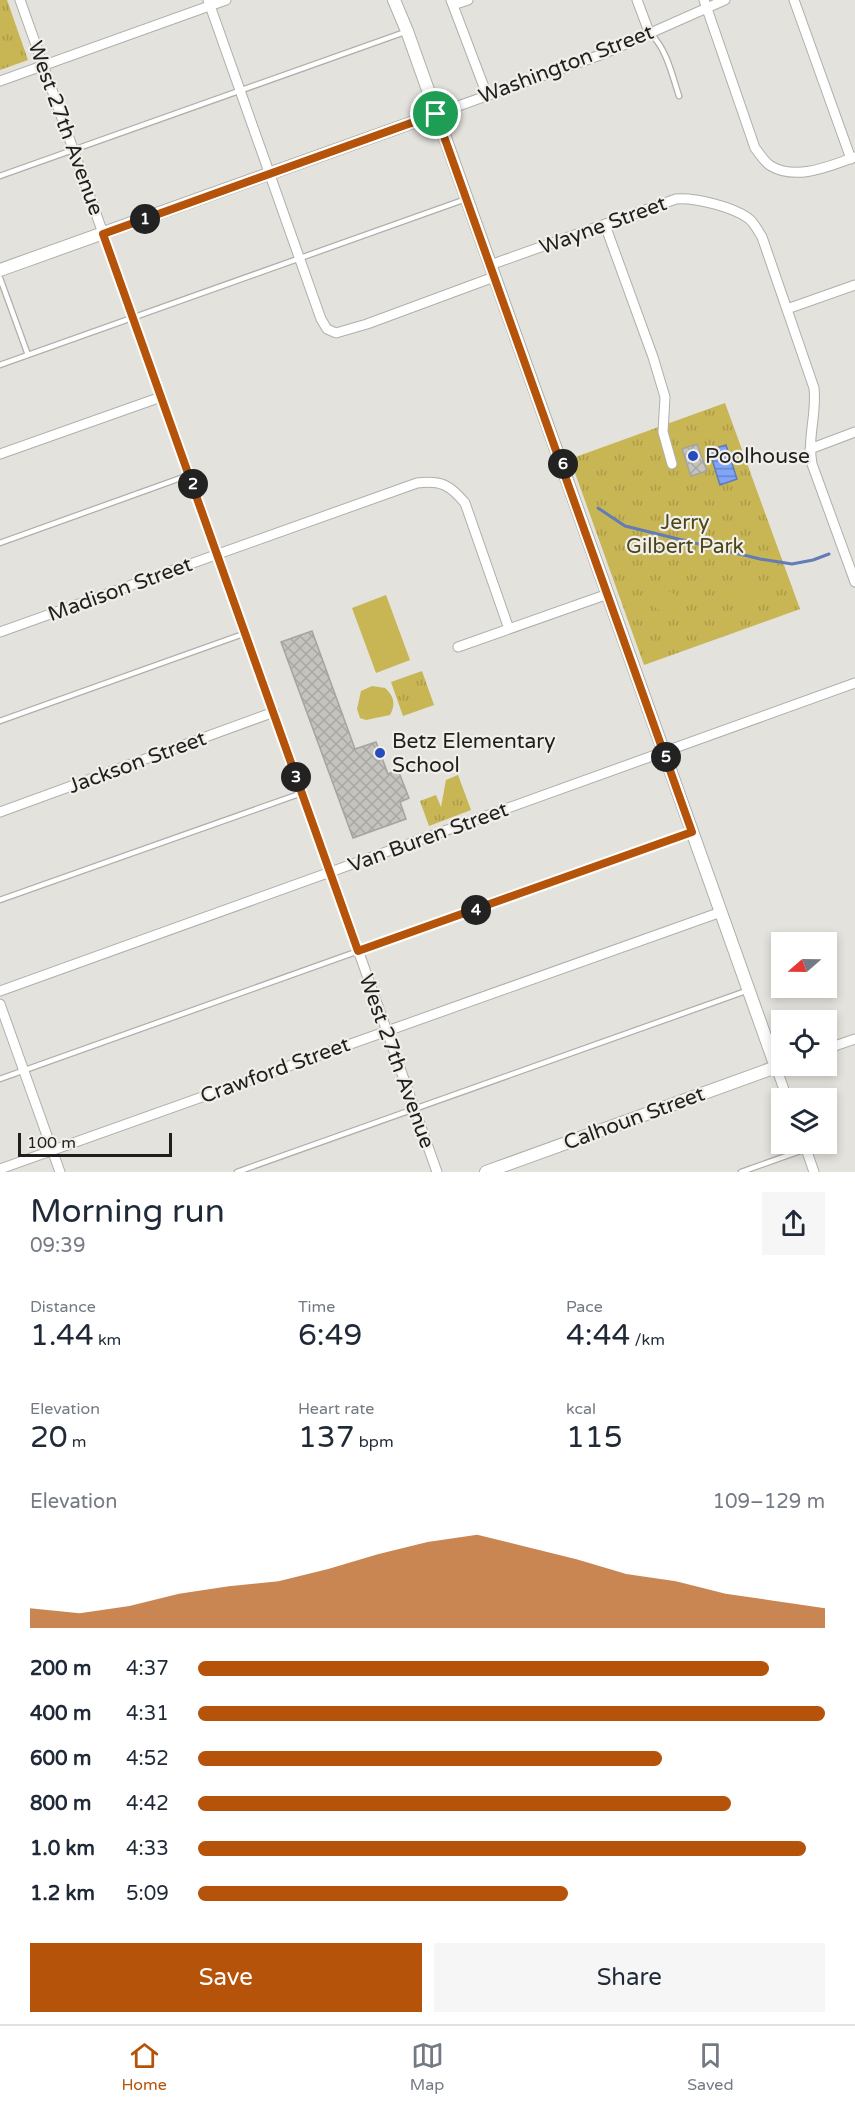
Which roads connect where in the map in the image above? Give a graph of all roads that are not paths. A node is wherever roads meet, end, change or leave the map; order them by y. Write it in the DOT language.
graph roads {
  1 [pos="21,0"];
  2 [pos="226,0"];
  3 [pos="394,0"];
  4 [pos="468,0"];
  5 [pos="637,0"];
  6 [pos="725,0"];
  7 [pos="794,0"];
  8 [pos="209,3"];
  9 [pos="452,3"];
  10 [pos="705,4"];
  11 [pos="407,31"];
  12 [pos="649,32"];
  13 [pos="44,65"];
  14 [pos="0,81"];
  15 [pos="240,92"];
  16 [pos="486,95"];
  17 [pos="679,96"];
  18 [pos="436,114"];
  19 [pos="74,150"];
  20 [pos="853,158"];
  21 [pos="271,174"];
  22 [pos="0,177"];
  23 [pos="466,199"];
  24 [pos="605,225"];
  25 [pos="103,234"];
  26 [pos="301,258"];
  27 [pos="0,270"];
  28 [pos="492,271"];
  29 [pos="0,278"];
  30 [pos="855,285"];
  31 [pos="787,309"];
  32 [pos="133,316"];
  33 [pos="28,355"];
  34 [pos="0,365"];
  35 [pos="161,397"];
  36 [pos="855,432"];
  37 [pos="810,449"];
  38 [pos="0,454"];
  39 [pos="672,464"];
  40 [pos="189,475"];
  41 [pos="0,543"];
  42 [pos="218,554"];
  43 [pos="855,582"];
  44 [pos="608,594"];
  45 [pos="509,629"];
  46 [pos="0,632"];
  47 [pos="246,633"];
  48 [pos="458,647"];
  49 [pos="855,683"];
  50 [pos="274,712"];
  51 [pos="0,721"];
  52 [pos="664,752"];
  53 [pos="302,794"];
  54 [pos="0,812"];
  55 [pos="692,832"];
  56 [pos="330,873"];
  57 [pos="0,900"];
  58 [pos="721,912"];
  59 [pos="358,951"];
  60 [pos="749,990"];
  61 [pos="0,991"];
  62 [pos="0,1004"];
  63 [pos="386,1030"];
  64 [pos="855,1039"];
  65 [pos="837,1045"];
  66 [pos="771,1046"];
  67 [pos="771,1069"];
  68 [pos="24,1071"];
  69 [pos="0,1079"];
  70 [pos="414,1109"];
  71 [pos="52,1150"];
  72 [pos="785,1154"];
  73 [pos="808,1154"];
  74 [pos="0,1169"];
  75 [pos="60,1172"];
  76 [pos="237,1172"];
  77 [pos="437,1172"];
  78 [pos="486,1172"];
  79 [pos="741,1172"];
  80 [pos="814,1172"];
  1 -- 13 [label="street, West 27th Avenue"];
  2 -- 8 [label="street"];
  3 -- 11 [label="street"];
  4 -- 9 [label="street"];
  5 -- 12 [label="street"];
  6 -- 10 [label="street, Washington Street"];
  7 -- 20 [label="street"];
  8 -- 13 [label="street"];
  8 -- 15 [label="street"];
  9 -- 16 [label="street"];
  10 -- 12 [label="street, Washington Street"];
  10 -- 20 [label="street"];
  11 -- 15 [label="lane"];
  11 -- 18 [label="street"];
  12 -- 16 [label="street, Washington Street"];
  12 -- 17 [label="lane"];
  13 -- 14 [label="street"];
  13 -- 19 [label="street, West 27th Avenue"];
  15 -- 19 [label="lane"];
  15 -- 21 [label="street"];
  16 -- 18 [label="street, Washington Street"];
  18 -- 21 [label="street, Washington Street"];
  18 -- 23 [label="street"];
  19 -- 22 [label="lane"];
  19 -- 25 [label="street, West 27th Avenue"];
  21 -- 25 [label="street, Washington Street"];
  21 -- 26 [label="street"];
  23 -- 26 [label="lane"];
  23 -- 28 [label="street"];
  24 -- 28 [label="street, Wayne Street"];
  24 -- 31 [label="street, Wayne Street"];
  24 -- 39 [label="street"];
  25 -- 27 [label="street, Washington Street"];
  25 -- 32 [label="street, West 27th Avenue"];
  26 -- 28 [label="street, Wayne Street"];
  26 -- 32 [label="lane"];
  28 -- 44 [label="street"];
  29 -- 33 [label="lane"];
  30 -- 31 [label="street"];
  31 -- 37 [label="street, Wayne Street"];
  32 -- 33 [label="lane"];
  32 -- 35 [label="street, West 27th Avenue"];
  33 -- 34 [label="lane"];
  35 -- 38 [label="street"];
  35 -- 40 [label="street, West 27th Avenue"];
  36 -- 37 [label="street"];
  37 -- 43 [label="street, Wayne Street"];
  40 -- 41 [label="lane"];
  40 -- 42 [label="street, West 27th Avenue"];
  42 -- 45 [label="street, Madison Street"];
  42 -- 46 [label="street, Madison Street"];
  42 -- 47 [label="street, West 27th Avenue"];
  44 -- 45 [label="street"];
  44 -- 52 [label="street"];
  45 -- 48 [label="street"];
  47 -- 50 [label="street, West 27th Avenue"];
  47 -- 51 [label="lane"];
  49 -- 52 [label="street, Van Buren Street"];
  50 -- 53 [label="street, West 27th Avenue"];
  50 -- 54 [label="street, Jackson Street"];
  52 -- 55 [label="street"];
  52 -- 56 [label="street, Van Buren Street"];
  53 -- 56 [label="street, West 27th Avenue"];
  53 -- 57 [label="lane"];
  55 -- 58 [label="street"];
  55 -- 59 [label="lane"];
  56 -- 59 [label="street, West 27th Avenue"];
  56 -- 61 [label="street, Van Buren Street"];
  58 -- 60 [label="street"];
  58 -- 63 [label="street, Crawford Street"];
  59 -- 63 [label="street, West 27th Avenue"];
  59 -- 68 [label="lane"];
  60 -- 66 [label="street"];
  60 -- 70 [label="lane"];
  62 -- 68 [label="street"];
  63 -- 70 [label="street, West 27th Avenue"];
  63 -- 71 [label="street, Crawford Street"];
  64 -- 65 [label="street"];
  67 -- 78 [label="street, Calhoun Street"];
  68 -- 69 [label="lane"];
  68 -- 71 [label="street"];
  70 -- 76 [label="lane"];
  70 -- 77 [label="street, West 27th Avenue"];
  71 -- 74 [label="street, Crawford Street"];
  71 -- 75 [label="street"];
  72 -- 79 [label="lane"];
  73 -- 80 [label="street"];
}
